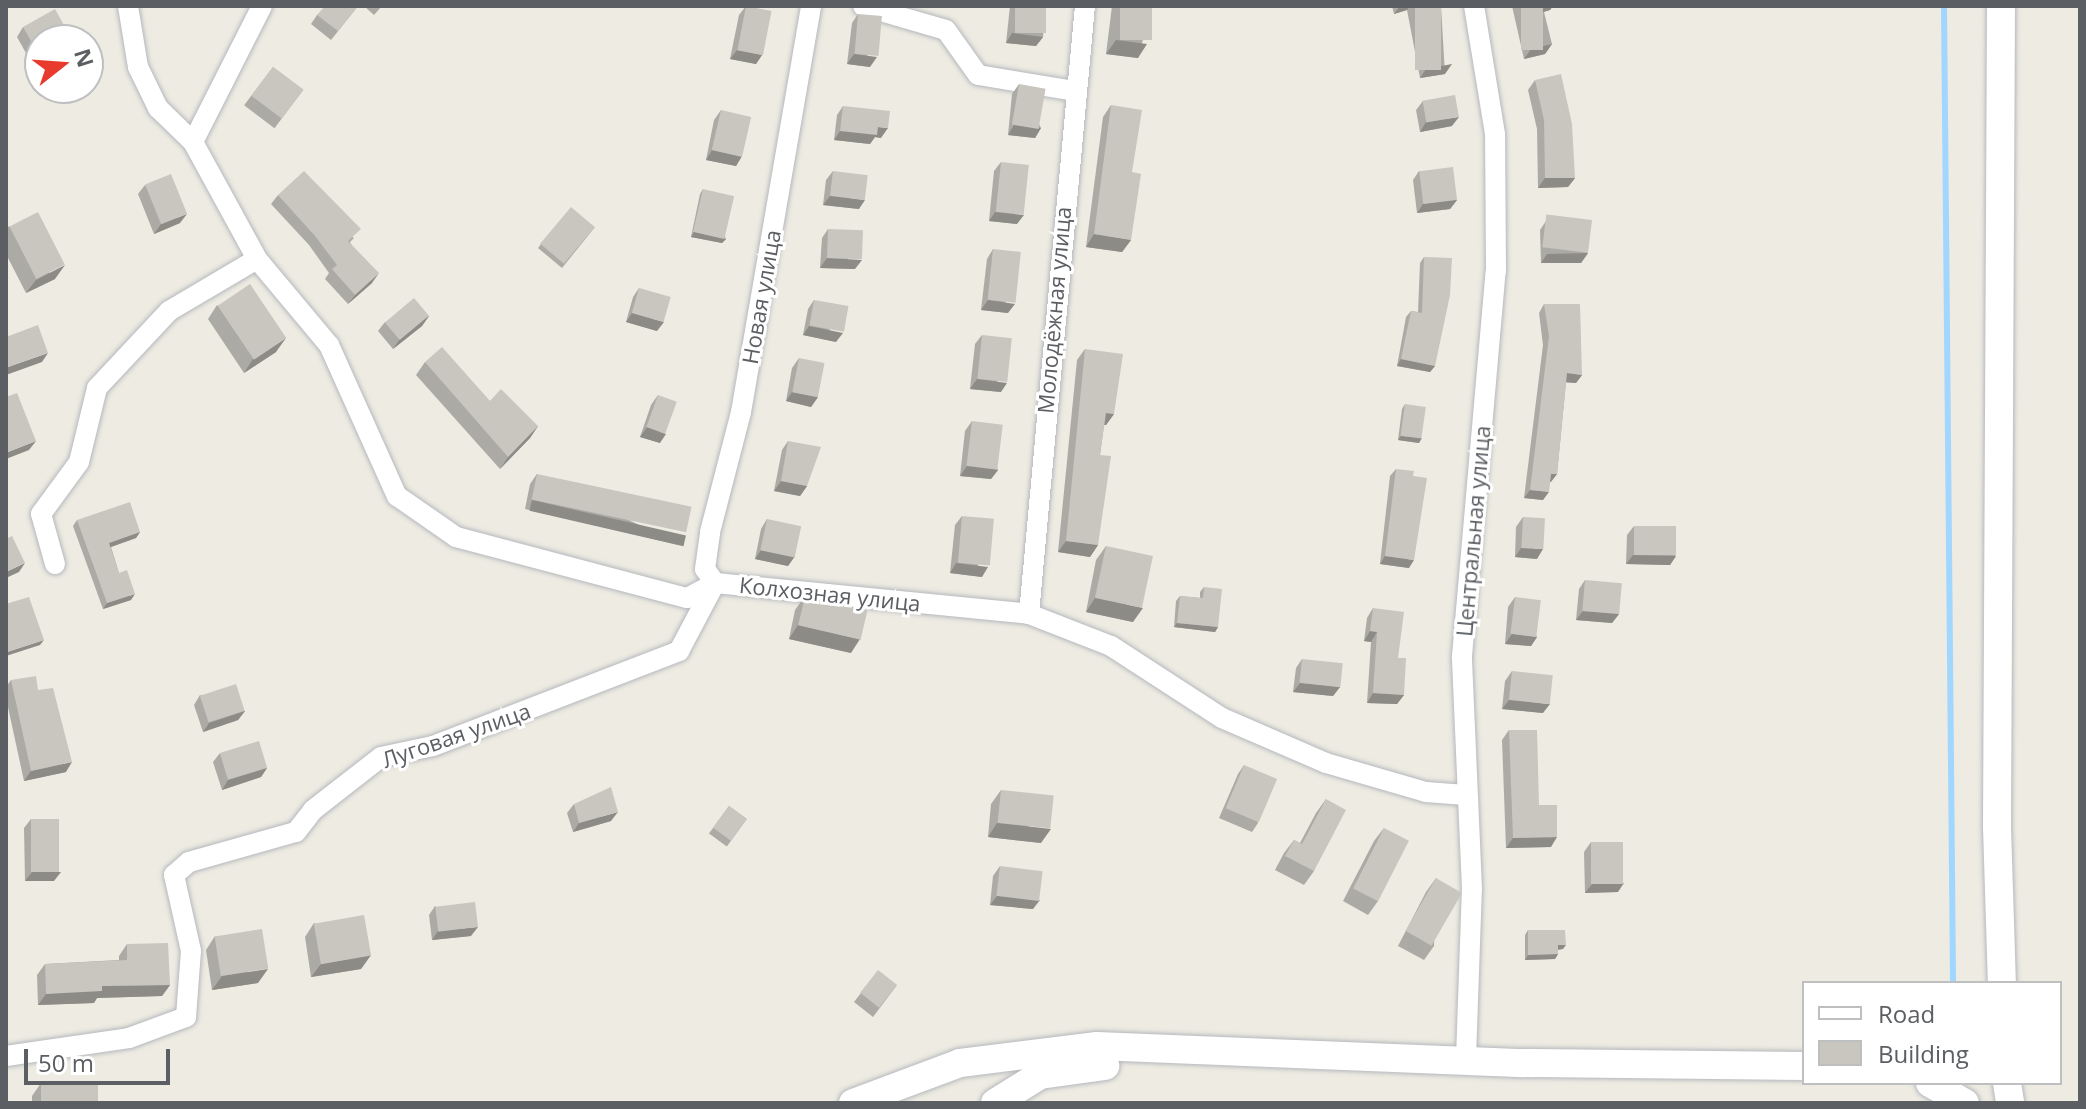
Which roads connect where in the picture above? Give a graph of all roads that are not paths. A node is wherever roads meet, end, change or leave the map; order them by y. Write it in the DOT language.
graph roads {
  1 [pos="128,6"];
  2 [pos="262,6"];
  3 [pos="811,6"];
  4 [pos="863,6"];
  5 [pos="1085,6"];
  6 [pos="1474,6"];
  7 [pos="2001,6"];
  8 [pos="1075,91"];
  9 [pos="193,142"];
  10 [pos="257,259"];
  11 [pos="55,564"];
  12 [pos="715,583"];
  13 [pos="1029,614"];
  14 [pos="1466,795"];
  15 [pos="1997,827"];
  16 [pos="1991,981"];
  17 [pos="2002,981"];
  18 [pos="1097,1046"];
  19 [pos="6,1056"];
  20 [pos="1455,1058"];
  21 [pos="1802,1066"];
  22 [pos="1934,1085"];
  23 [pos="853,1103"];
  24 [pos="976,1103"];
  25 [pos="995,1103"];
  26 [pos="1965,1103"];
  1 -- 9 [label="street"];
  2 -- 9 [label="street"];
  3 -- 12 [label="street, Новая улица"];
  4 -- 8 [label="street"];
  5 -- 8 [label="street, Молодёжная улица"];
  6 -- 14 [label="street, Центральная улица"];
  7 -- 15 [label="main road"];
  8 -- 13 [label="street, Молодёжная улица"];
  9 -- 10 [label="street, Колхозная улица"];
  10 -- 11 [label="street"];
  10 -- 12 [label="street, Колхозная улица"];
  12 -- 13 [label="street, Колхозная улица"];
  12 -- 19 [label="street, Луговая улица"];
  13 -- 14 [label="street, Колхозная улица"];
  14 -- 20 [label="street, Центральная улица"];
  15 -- 16 [label="main road"];
  15 -- 17 [label="main road"];
  18 -- 20 [label="main road"];
  18 -- 23 [label="main road"];
  18 -- 24 [label="main road"];
  20 -- 21 [label="main road"];
  20 -- 25 [label="main road"];
  22 -- 26 [label="main road"];
}
